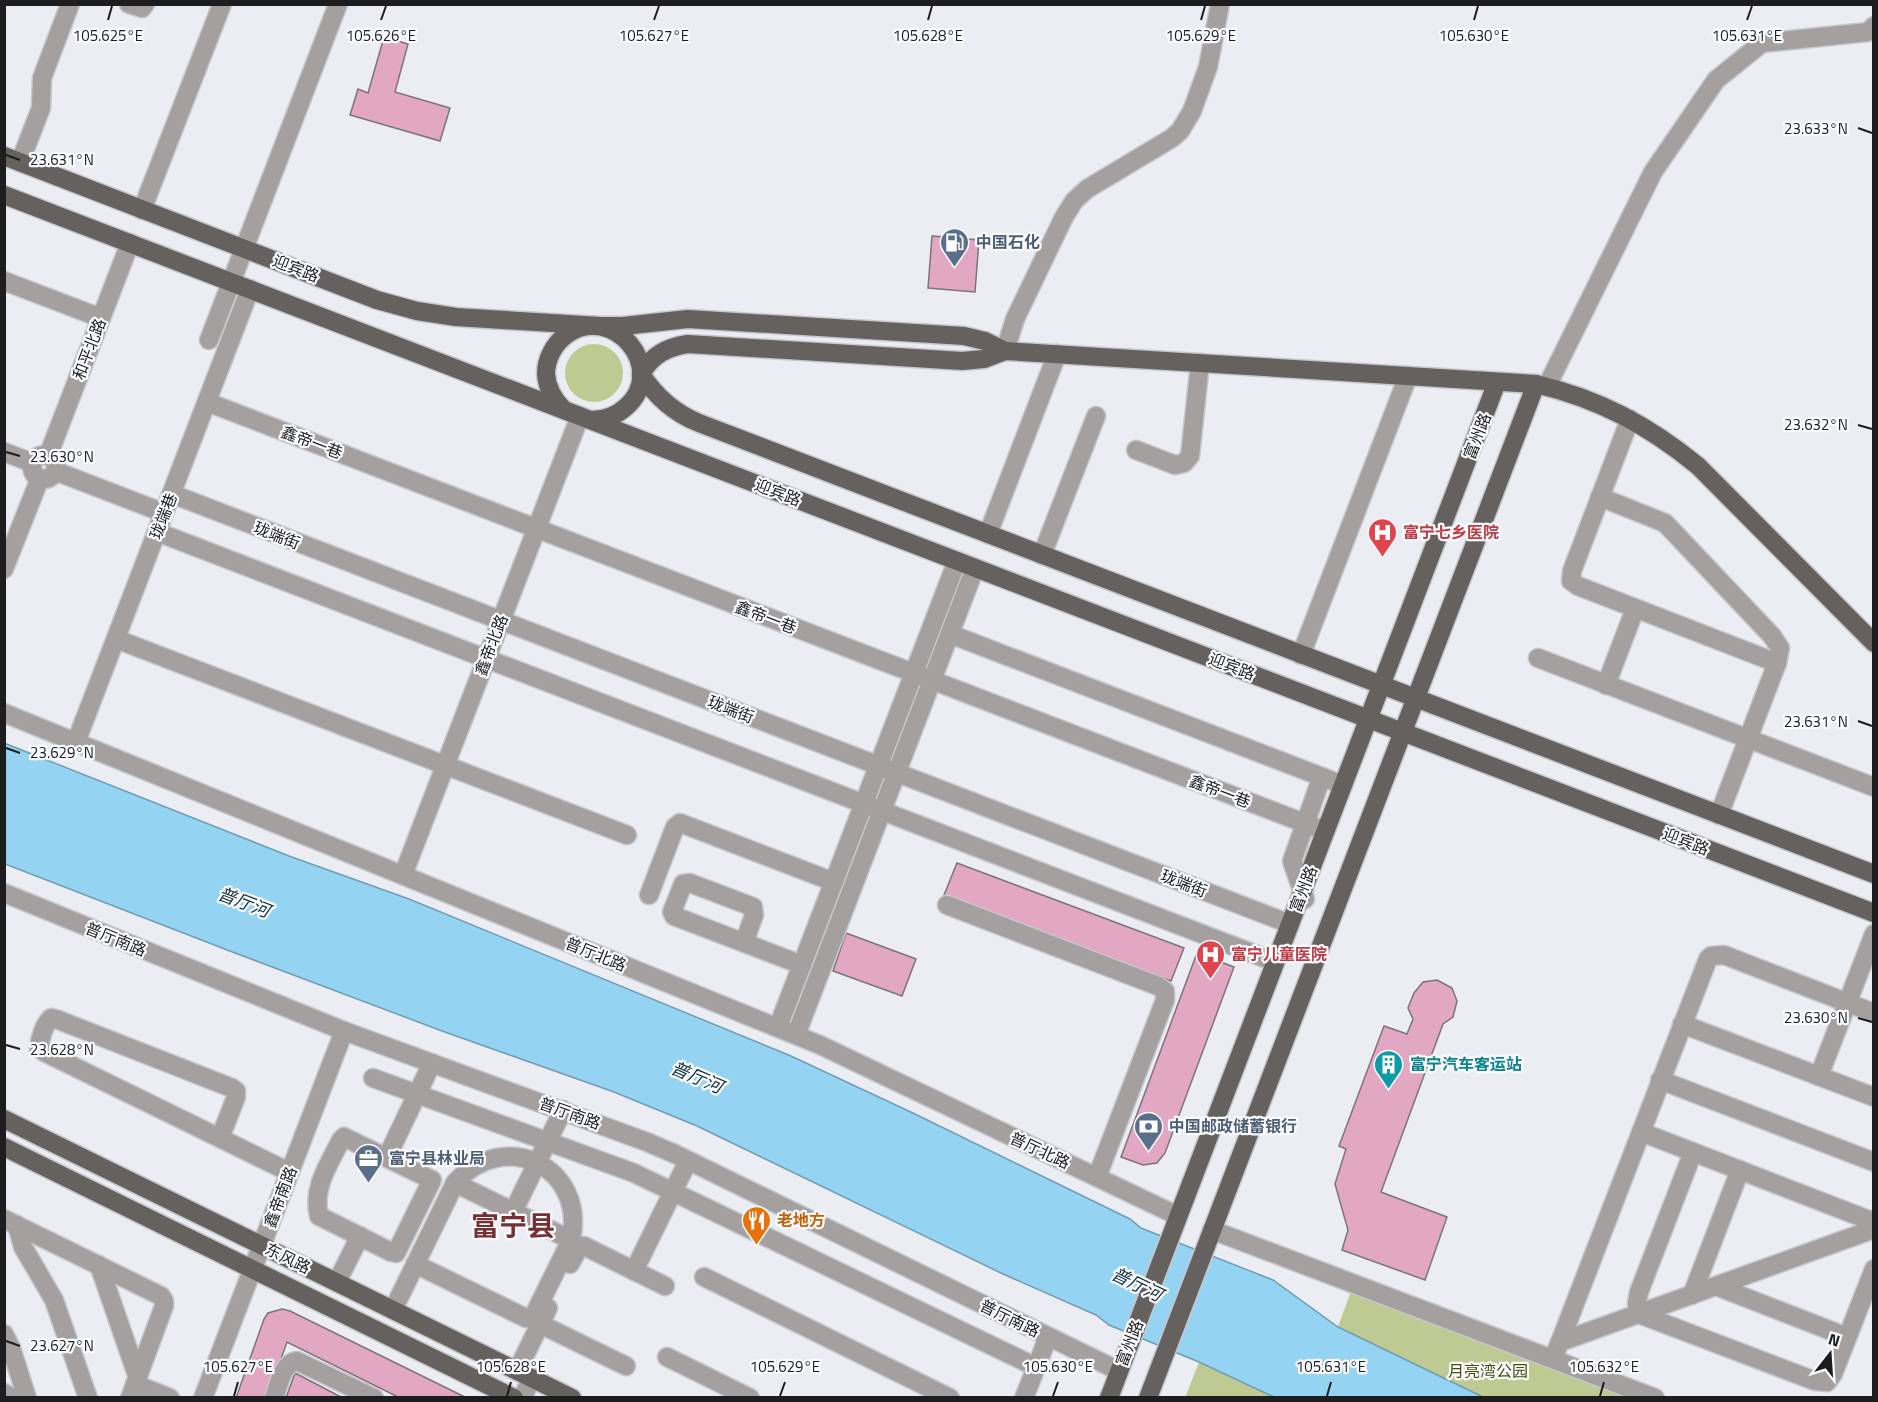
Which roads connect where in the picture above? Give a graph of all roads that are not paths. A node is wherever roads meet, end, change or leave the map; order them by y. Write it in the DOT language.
graph roads {
  1 [pos="70,4"];
  2 [pos="129,4"];
  3 [pos="145,4"];
  4 [pos="222,4"];
  5 [pos="338,4"];
  6 [pos="1220,4"];
  7 [pos="1874,26"];
  8 [pos="12,159"];
  9 [pos="4,195"];
  10 [pos="142,210"];
  11 [pos="130,243"];
  12 [pos="4,281"];
  13 [pos="250,289"];
  14 [pos="101,318"];
  15 [pos="600,326"];
  16 [pos="209,340"];
  17 [pos="1005,351"];
  18 [pos="1057,354"];
  19 [pos="1200,363"];
  20 [pos="641,374"];
  21 [pos="1408,376"];
  22 [pos="1497,381"];
  23 [pos="1543,382"];
  24 [pos="207,402"];
  25 [pos="578,415"];
  26 [pos="1096,416"];
  27 [pos="1630,419"];
  28 [pos="1136,450"];
  29 [pos="4,452"];
  30 [pos="44,467"];
  31 [pos="172,494"];
  32 [pos="1600,497"];
  33 [pos="164,513"];
  34 [pos="536,528"];
  35 [pos="157,532"];
  36 [pos="988,534"];
  37 [pos="1042,555"];
  38 [pos="957,561"];
  39 [pos="975,568"];
  40 [pos="4,569"];
  41 [pos="1635,609"];
  42 [pos="501,621"];
  43 [pos="950,634"];
  44 [pos="116,639"];
  45 [pos="1874,643"];
  46 [pos="1301,655"];
  47 [pos="1538,658"];
  48 [pos="486,659"];
  49 [pos="1777,663"];
  50 [pos="914,673"];
  51 [pos="932,680"];
  52 [pos="1606,685"];
  53 [pos="1381,686"];
  54 [pos="1416,699"];
  55 [pos="4,713"];
  56 [pos="1368,719"];
  57 [pos="1403,732"];
  58 [pos="1748,739"];
  59 [pos="76,742"];
  60 [pos="446,765"];
  61 [pos="878,766"];
  62 [pos="896,773"];
  63 [pos="1321,779"];
  64 [pos="1343,785"];
  65 [pos="1874,787"];
  66 [pos="863,804"];
  67 [pos="882,811"];
  68 [pos="1719,815"];
  69 [pos="1325,831"];
  70 [pos="627,835"];
  71 [pos="1874,874"];
  72 [pos="403,875"];
  73 [pos="834,882"];
  74 [pos="4,893"];
  75 [pos="649,895"];
  76 [pos="1305,899"];
  77 [pos="947,905"];
  78 [pos="1874,913"];
  79 [pos="1290,924"];
  80 [pos="1874,934"];
  81 [pos="744,943"];
  82 [pos="1275,962"];
  83 [pos="802,965"];
  84 [pos="1847,1003"];
  85 [pos="1874,1013"];
  86 [pos="1682,1024"];
  87 [pos="778,1027"];
  88 [pos="344,1031"];
  89 [pos="796,1035"];
  90 [pos="432,1063"];
  91 [pos="1819,1076"];
  92 [pos="373,1078"];
  93 [pos="1660,1080"];
  94 [pos="417,1094"];
  95 [pos="1874,1097"];
  96 [pos="563,1110"];
  97 [pos="4,1119"];
  98 [pos="1641,1132"];
  99 [pos="220,1138"];
  100 [pos="548,1142"];
  101 [pos="4,1148"];
  102 [pos="1693,1152"];
  103 [pos="387,1157"];
  104 [pos="688,1161"];
  105 [pos="537,1162"];
  106 [pos="1874,1162"];
  107 [pos="1740,1170"];
  108 [pos="289,1172"];
  109 [pos="1097,1177"];
  110 [pos="454,1183"];
  111 [pos="673,1191"];
  112 [pos="513,1212"];
  113 [pos="1178,1216"];
  114 [pos="11,1222"];
  115 [pos="1874,1222"];
  116 [pos="1874,1229"];
  117 [pos="1212,1230"];
  118 [pos="360,1236"];
  119 [pos="572,1240"];
  120 [pos="261,1245"];
  121 [pos="415,1264"];
  122 [pos="99,1265"];
  123 [pos="252,1269"];
  124 [pos="1874,1269"];
  125 [pos="634,1271"];
  126 [pos="704,1277"];
  127 [pos="337,1282"];
  128 [pos="665,1286"];
  129 [pos="1716,1286"];
  130 [pos="1692,1295"];
  131 [pos="393,1310"];
  132 [pos="1639,1314"];
  133 [pos="540,1324"];
  134 [pos="4,1334"];
  135 [pos="1048,1337"];
  136 [pos="1847,1337"];
  137 [pos="1557,1351"];
  138 [pos="667,1357"];
  139 [pos="626,1366"];
  140 [pos="1036,1368"];
  141 [pos="1119,1371"];
  142 [pos="525,1374"];
  143 [pos="134,1386"];
  144 [pos="4,1394"];
  145 [pos="13,1398"];
  146 [pos="27,1398"];
  147 [pos="88,1398"];
  148 [pos="170,1398"];
  149 [pos="203,1398"];
  150 [pos="274,1398"];
  151 [pos="374,1398"];
  152 [pos="514,1398"];
  153 [pos="522,1398"];
  154 [pos="572,1398"];
  155 [pos="750,1398"];
  156 [pos="950,1398"];
  157 [pos="1024,1398"];
  158 [pos="1108,1398"];
  159 [pos="1148,1398"];
  160 [pos="1655,1398"];
  1 -- 8 [label="street"];
  2 -- 3 [label="street"];
  4 -- 10 [label="street"];
  5 -- 16 [label="street"];
  6 -- 17 [label="street"];
  7 -- 23 [label="street"];
  8 -- 10 [label="main road, 迎宾路"];
  9 -- 11 [label="main road, 迎宾路"];
  10 -- 15 [label="main road, 迎宾路"];
  11 -- 13 [label="main road, 迎宾路"];
  11 -- 14 [label="street, 和平北路"];
  12 -- 14 [label="street"];
  13 -- 24 [label="street, 珑端巷"];
  13 -- 25 [label="main road, 迎宾路"];
  14 -- 30 [label="street, 和平北路"];
  15 -- 17 [label="main road"];
  15 -- 20 [label="main road, 迎宾路"];
  15 -- 25 [label="main road"];
  17 -- 18 [label="main road"];
  17 -- 20 [label="main road"];
  18 -- 19 [label="main road"];
  18 -- 36 [label="street"];
  19 -- 21 [label="main road"];
  19 -- 28 [label="street"];
  20 -- 25 [label="main road"];
  20 -- 36 [label="main road, 迎宾路"];
  21 -- 22 [label="main road"];
  21 -- 46 [label="street"];
  22 -- 23 [label="main road"];
  22 -- 53 [label="main road, 富州路"];
  23 -- 27 [label="main road"];
  23 -- 54 [label="main road"];
  24 -- 31 [label="street, 珑端巷"];
  24 -- 34 [label="street, 鑫帝一巷"];
  25 -- 34 [label="street, 鑫帝北路"];
  25 -- 38 [label="main road, 迎宾路"];
  26 -- 37 [label="street"];
  27 -- 32 [label="street"];
  27 -- 45 [label="main road"];
  29 -- 30 [label="street"];
  30 -- 33 [label="street"];
  30 -- 40 [label="street, 和平北路"];
  31 -- 33 [label="street, 珑端巷"];
  31 -- 42 [label="street, 珑端街"];
  32 -- 41 [label="street"];
  32 -- 49 [label="street"];
  33 -- 35 [label="street, 珑端巷"];
  34 -- 42 [label="street, 鑫帝北路"];
  34 -- 50 [label="street, 鑫帝一巷"];
  35 -- 44 [label="street, 珑端巷"];
  35 -- 48 [label="street"];
  36 -- 37 [label="main road, 迎宾路"];
  37 -- 46 [label="main road, 迎宾路"];
  38 -- 39 [label="main road, 迎宾路"];
  38 -- 50 [label="street"];
  39 -- 43 [label="street"];
  39 -- 56 [label="main road, 迎宾路"];
  41 -- 49 [label="street"];
  41 -- 52 [label="street"];
  42 -- 48 [label="street, 鑫帝北路"];
  42 -- 61 [label="street, 珑端街"];
  43 -- 51 [label="street"];
  43 -- 64 [label="street"];
  44 -- 59 [label="street, 珑端巷"];
  44 -- 60 [label="street"];
  46 -- 53 [label="main road, 迎宾路"];
  47 -- 52 [label="street"];
  48 -- 60 [label="street, 鑫帝北路"];
  48 -- 66 [label="street"];
  49 -- 58 [label="street"];
  50 -- 51 [label="street, 鑫帝一巷"];
  50 -- 61 [label="street"];
  51 -- 62 [label="street"];
  51 -- 69 [label="street, 鑫帝一巷"];
  52 -- 58 [label="street"];
  53 -- 54 [label="main road, 迎宾路"];
  53 -- 56 [label="main road, 富州路"];
  54 -- 57 [label="main road"];
  54 -- 68 [label="main road, 迎宾路"];
  55 -- 59 [label="street, 普厅北路"];
  56 -- 57 [label="main road, 迎宾路"];
  56 -- 64 [label="main road, 富州路"];
  57 -- 78 [label="main road, 迎宾路"];
  57 -- 117 [label="main road"];
  58 -- 65 [label="street"];
  58 -- 68 [label="street"];
  59 -- 72 [label="street, 普厅北路"];
  60 -- 70 [label="street"];
  60 -- 72 [label="street, 鑫帝北路"];
  61 -- 62 [label="street, 珑端街"];
  61 -- 66 [label="street"];
  62 -- 67 [label="street"];
  62 -- 79 [label="street, 珑端街"];
  63 -- 76 [label="street"];
  64 -- 69 [label="main road, 富州路"];
  66 -- 67 [label="street"];
  66 -- 73 [label="street"];
  67 -- 82 [label="street"];
  67 -- 89 [label="street"];
  68 -- 71 [label="main road, 迎宾路"];
  69 -- 79 [label="main road, 富州路"];
  72 -- 87 [label="street, 普厅北路"];
  73 -- 75 [label="street"];
  73 -- 83 [label="street"];
  74 -- 88 [label="street, 普厅南路"];
  77 -- 109 [label="street"];
  79 -- 82 [label="main road, 富州路"];
  80 -- 84 [label="street"];
  81 -- 83 [label="street"];
  82 -- 113 [label="main road, 富州路"];
  83 -- 87 [label="street"];
  84 -- 85 [label="street"];
  84 -- 86 [label="street"];
  84 -- 91 [label="street"];
  86 -- 91 [label="street"];
  86 -- 93 [label="street"];
  87 -- 89 [label="street, 普厅北路"];
  88 -- 90 [label="street, 普厅南路"];
  88 -- 108 [label="street, 鑫帝南路"];
  89 -- 109 [label="street, 普厅北路"];
  90 -- 94 [label="street"];
  90 -- 96 [label="street, 普厅南路"];
  91 -- 95 [label="street"];
  92 -- 94 [label="street"];
  93 -- 98 [label="street"];
  93 -- 106 [label="street"];
  94 -- 100 [label="street"];
  94 -- 103 [label="street"];
  96 -- 100 [label="street"];
  96 -- 104 [label="street, 普厅南路"];
  97 -- 120 [label="main road, 东风路"];
  98 -- 102 [label="street"];
  98 -- 137 [label="street"];
  99 -- 99 [label="street"];
  99 -- 108 [label="street"];
  100 -- 105 [label="street"];
  100 -- 111 [label="street"];
  101 -- 123 [label="main road, 东风路"];
  102 -- 107 [label="street"];
  102 -- 132 [label="street"];
  103 -- 118 [label="street"];
  103 -- 118 [label="street"];
  104 -- 111 [label="street"];
  104 -- 135 [label="street, 普厅南路"];
  105 -- 110 [label="street"];
  105 -- 112 [label="street"];
  105 -- 119 [label="street"];
  107 -- 115 [label="street"];
  107 -- 130 [label="street"];
  108 -- 120 [label="street, 鑫帝南路"];
  109 -- 113 [label="street, 普厅北路"];
  110 -- 112 [label="street"];
  110 -- 121 [label="street"];
  111 -- 125 [label="street"];
  111 -- 140 [label="street"];
  112 -- 119 [label="street"];
  113 -- 141 [label="main road, 富州路"];
  114 -- 122 [label="street"];
  114 -- 147 [label="street"];
  116 -- 129 [label="street"];
  117 -- 137 [label="street"];
  117 -- 159 [label="main road"];
  118 -- 127 [label="street"];
  119 -- 121 [label="street"];
  120 -- 123 [label="street, 鑫帝南路"];
  120 -- 127 [label="main road, 东风路"];
  121 -- 131 [label="street"];
  122 -- 143 [label="street"];
  122 -- 143 [label="street"];
  123 -- 149 [label="street, 鑫帝南路"];
  123 -- 152 [label="main road, 东风路"];
  124 -- 136 [label="street"];
  125 -- 128 [label="street"];
  125 -- 133 [label="street"];
  126 -- 156 [label="street"];
  127 -- 131 [label="main road, 东风路"];
  129 -- 130 [label="street"];
  129 -- 136 [label="street"];
  130 -- 132 [label="street"];
  131 -- 142 [label="main road, 东风路"];
  132 -- 136 [label="street"];
  132 -- 137 [label="street"];
  133 -- 139 [label="street"];
  133 -- 142 [label="street"];
  134 -- 146 [label="street"];
  135 -- 140 [label="street"];
  135 -- 141 [label="street, 普厅南路"];
  137 -- 160 [label="street"];
  138 -- 155 [label="street"];
  140 -- 157 [label="street"];
  141 -- 158 [label="main road, 富州路"];
  142 -- 153 [label="street"];
  142 -- 154 [label="main road, 东风路"];
  143 -- 148 [label="street"];
  144 -- 145 [label="street"];
  150 -- 151 [label="street"];
}
